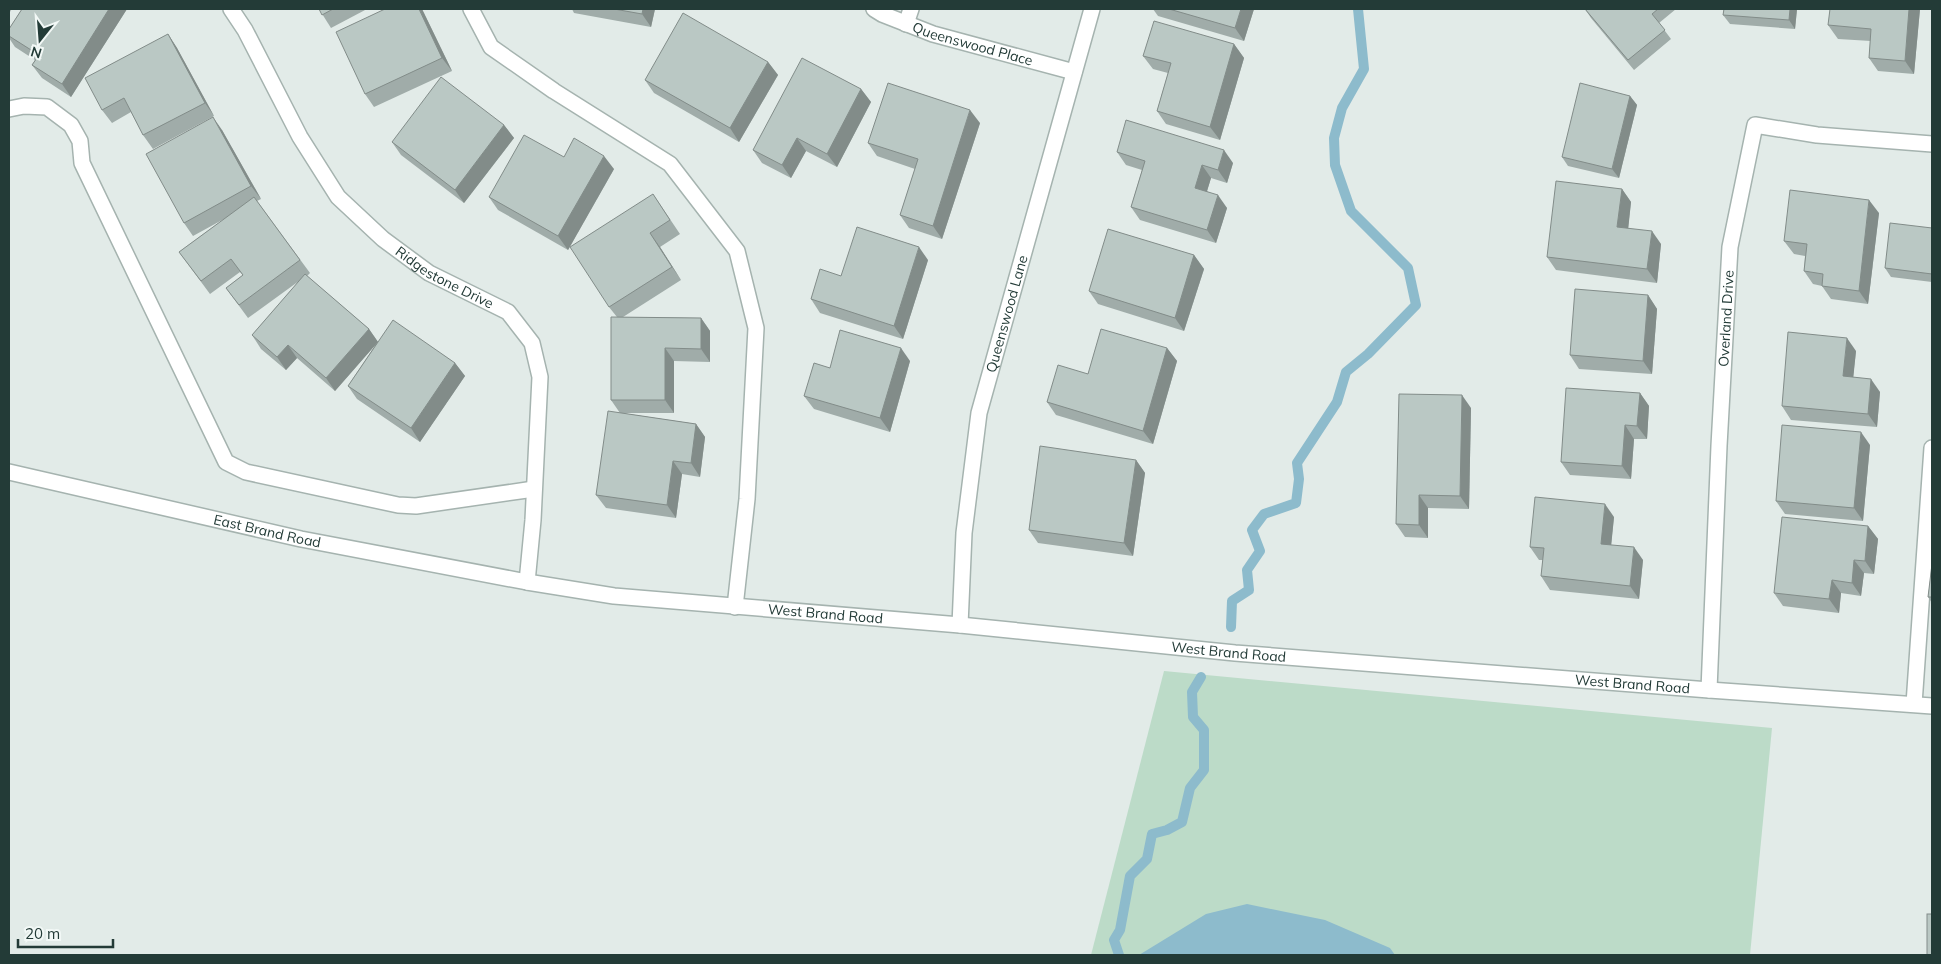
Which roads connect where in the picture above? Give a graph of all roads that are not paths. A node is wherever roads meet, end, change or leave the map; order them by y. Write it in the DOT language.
graph roads {
  1 [pos="232,9"];
  2 [pos="471,9"];
  3 [pos="874,9"];
  4 [pos="911,9"];
  5 [pos="1092,9"];
  6 [pos="906,24"];
  7 [pos="1074,72"];
  8 [pos="9,109"];
  9 [pos="1932,144"];
  10 [pos="1932,448"];
  11 [pos="9,472"];
  12 [pos="534,490"];
  13 [pos="527,582"];
  14 [pos="735,608"];
  15 [pos="960,625"];
  16 [pos="1709,690"];
  17 [pos="1914,704"];
  18 [pos="1932,706"];
  1 -- 12 [label="street, Ridgestone Drive"];
  2 -- 14 [label="street"];
  3 -- 6 [label="street, Queenswood Place"];
  4 -- 6 [label="street"];
  5 -- 7 [label="street, Queenswood Lane"];
  6 -- 7 [label="street, Queenswood Place"];
  7 -- 15 [label="street, Queenswood Lane"];
  8 -- 12 [label="street"];
  9 -- 16 [label="street, Overland Drive"];
  10 -- 17 [label="street"];
  11 -- 13 [label="street, East Brand Road"];
  12 -- 13 [label="street, Ridgestone Drive"];
  13 -- 14 [label="street, West Brand Road"];
  14 -- 15 [label="street, West Brand Road"];
  15 -- 16 [label="street, West Brand Road"];
  16 -- 17 [label="street, West Brand Road"];
  17 -- 18 [label="street, West Brand Road"];
}
